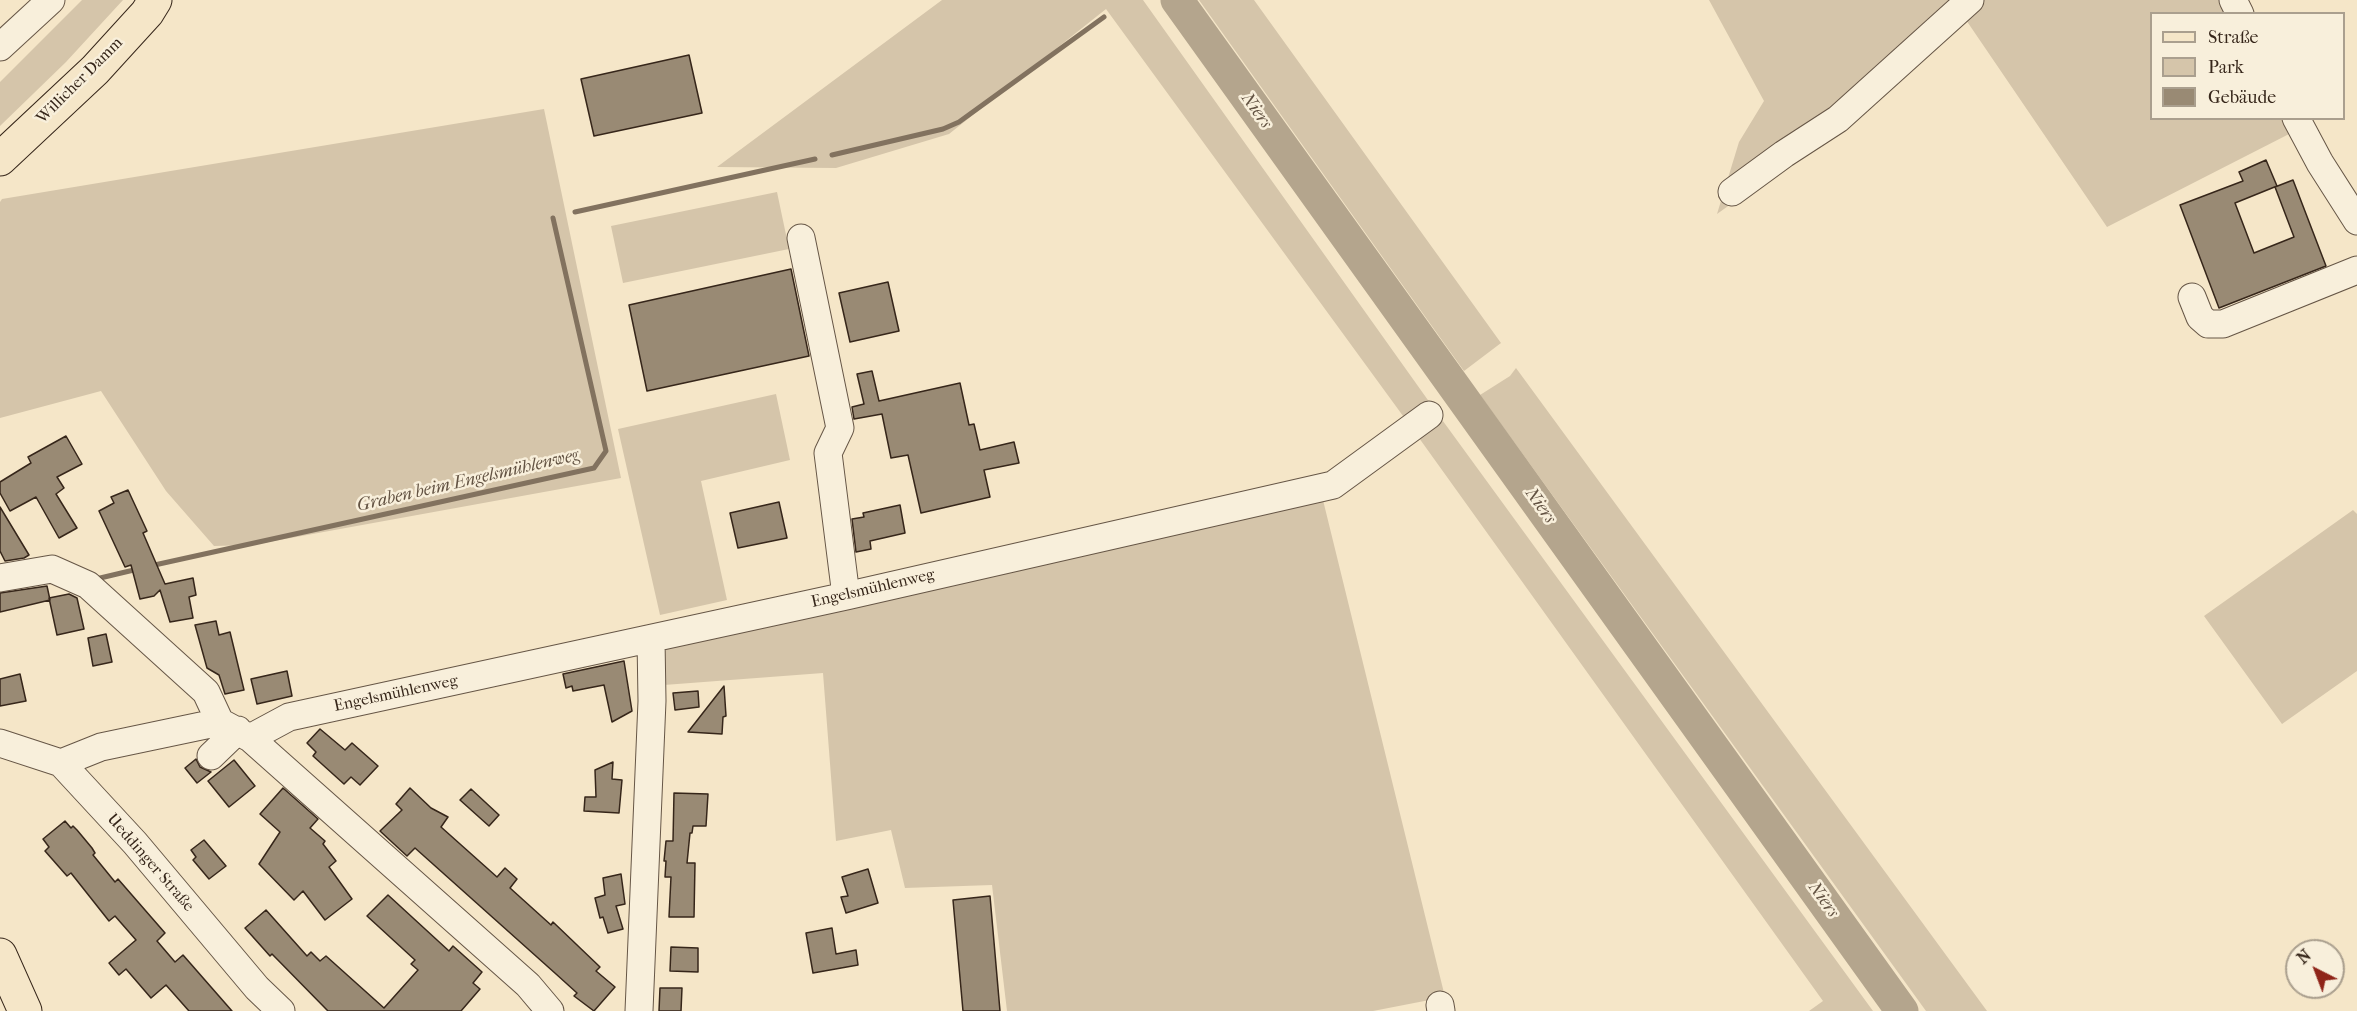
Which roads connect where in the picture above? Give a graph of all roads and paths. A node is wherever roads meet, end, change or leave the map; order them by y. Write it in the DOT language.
graph roads {
  1 [pos="51,0"];
  2 [pos="155,0"];
  3 [pos="1970,0"];
  4 [pos="0,47"];
  5 [pos="2297,120"];
  6 [pos="0,159"];
  7 [pos="1732,192"];
  8 [pos="2357,220"];
  9 [pos="801,238"];
  10 [pos="2357,270"];
  11 [pos="2192,297"];
  12 [pos="1429,415"];
  13 [pos="0,578"];
  14 [pos="846,596"];
  15 [pos="651,639"];
  16 [pos="236,730"];
  17 [pos="0,743"];
  18 [pos="211,756"];
  19 [pos="60,763"];
  20 [pos="0,955"];
  21 [pos="25,1011"];
  22 [pos="281,1011"];
  23 [pos="550,1011"];
  24 [pos="639,1011"];
  1 -- 4 [label="street"];
  2 -- 6 [label="main road, Willicher Damm"];
  3 -- 7 [label="street"];
  5 -- 8 [label="street"];
  9 -- 14 [label="street"];
  10 -- 11 [label="street"];
  12 -- 14 [label="street, Engelsmühlenweg"];
  13 -- 16 [label="street"];
  14 -- 15 [label="street, Engelsmühlenweg"];
  15 -- 16 [label="street, Engelsmühlenweg"];
  15 -- 24 [label="street"];
  16 -- 18 [label="street"];
  16 -- 19 [label="street, Engelsmühlenweg"];
  16 -- 23 [label="street"];
  17 -- 19 [label="street, Ueddinger Straße"];
  19 -- 22 [label="street, Ueddinger Straße"];
  20 -- 21 [label="main road"];
}
